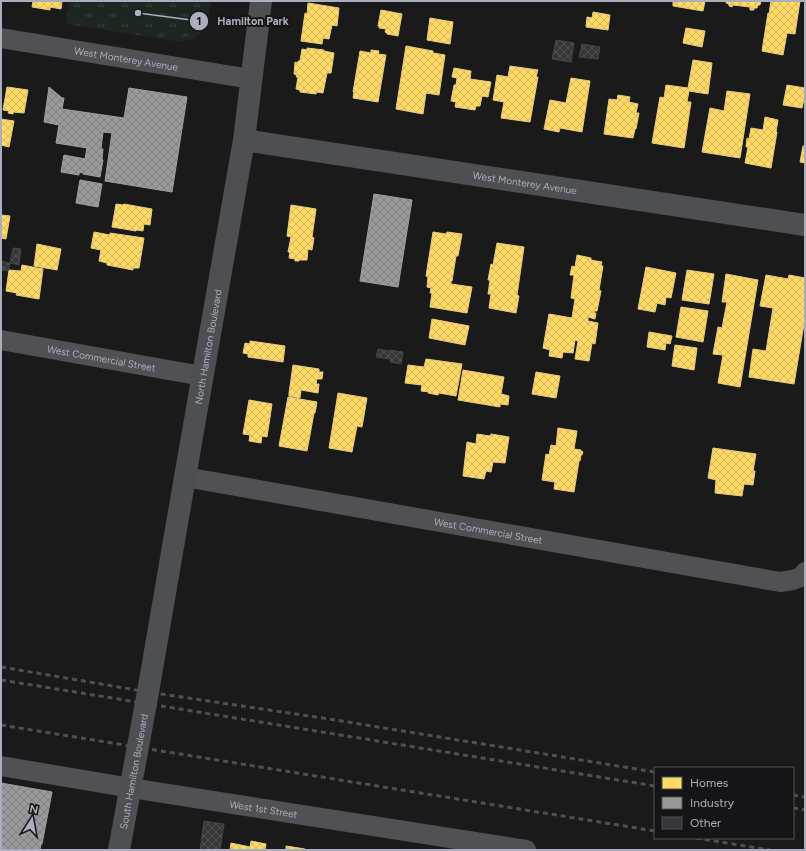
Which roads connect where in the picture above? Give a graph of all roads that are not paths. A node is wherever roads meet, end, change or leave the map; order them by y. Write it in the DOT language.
graph roads {
  1 [pos="261,1"];
  2 [pos="1,38"];
  3 [pos="251,79"];
  4 [pos="244,140"];
  5 [pos="805,225"];
  6 [pos="1,340"];
  7 [pos="202,376"];
  8 [pos="185,477"];
  9 [pos="799,576"];
  10 [pos="148,692"];
  11 [pos="1,766"];
  12 [pos="131,788"];
  13 [pos="119,850"];
  14 [pos="526,850"];
  1 -- 3 [label="street, North Hamilton Boulevard"];
  2 -- 3 [label="street, West Monterey Avenue"];
  3 -- 4 [label="street, North Hamilton Boulevard"];
  4 -- 5 [label="street, West Monterey Avenue"];
  4 -- 7 [label="street, North Hamilton Boulevard"];
  6 -- 7 [label="street, West Commercial Street"];
  7 -- 8 [label="street, North Hamilton Boulevard"];
  8 -- 9 [label="street, West Commercial Street"];
  8 -- 10 [label="street, North Hamilton Boulevard"];
  10 -- 12 [label="street, South Hamilton Boulevard"];
  11 -- 12 [label="street, West 1st Street"];
  12 -- 13 [label="street, South Hamilton Boulevard"];
  12 -- 14 [label="street, West 1st Street"];
}
